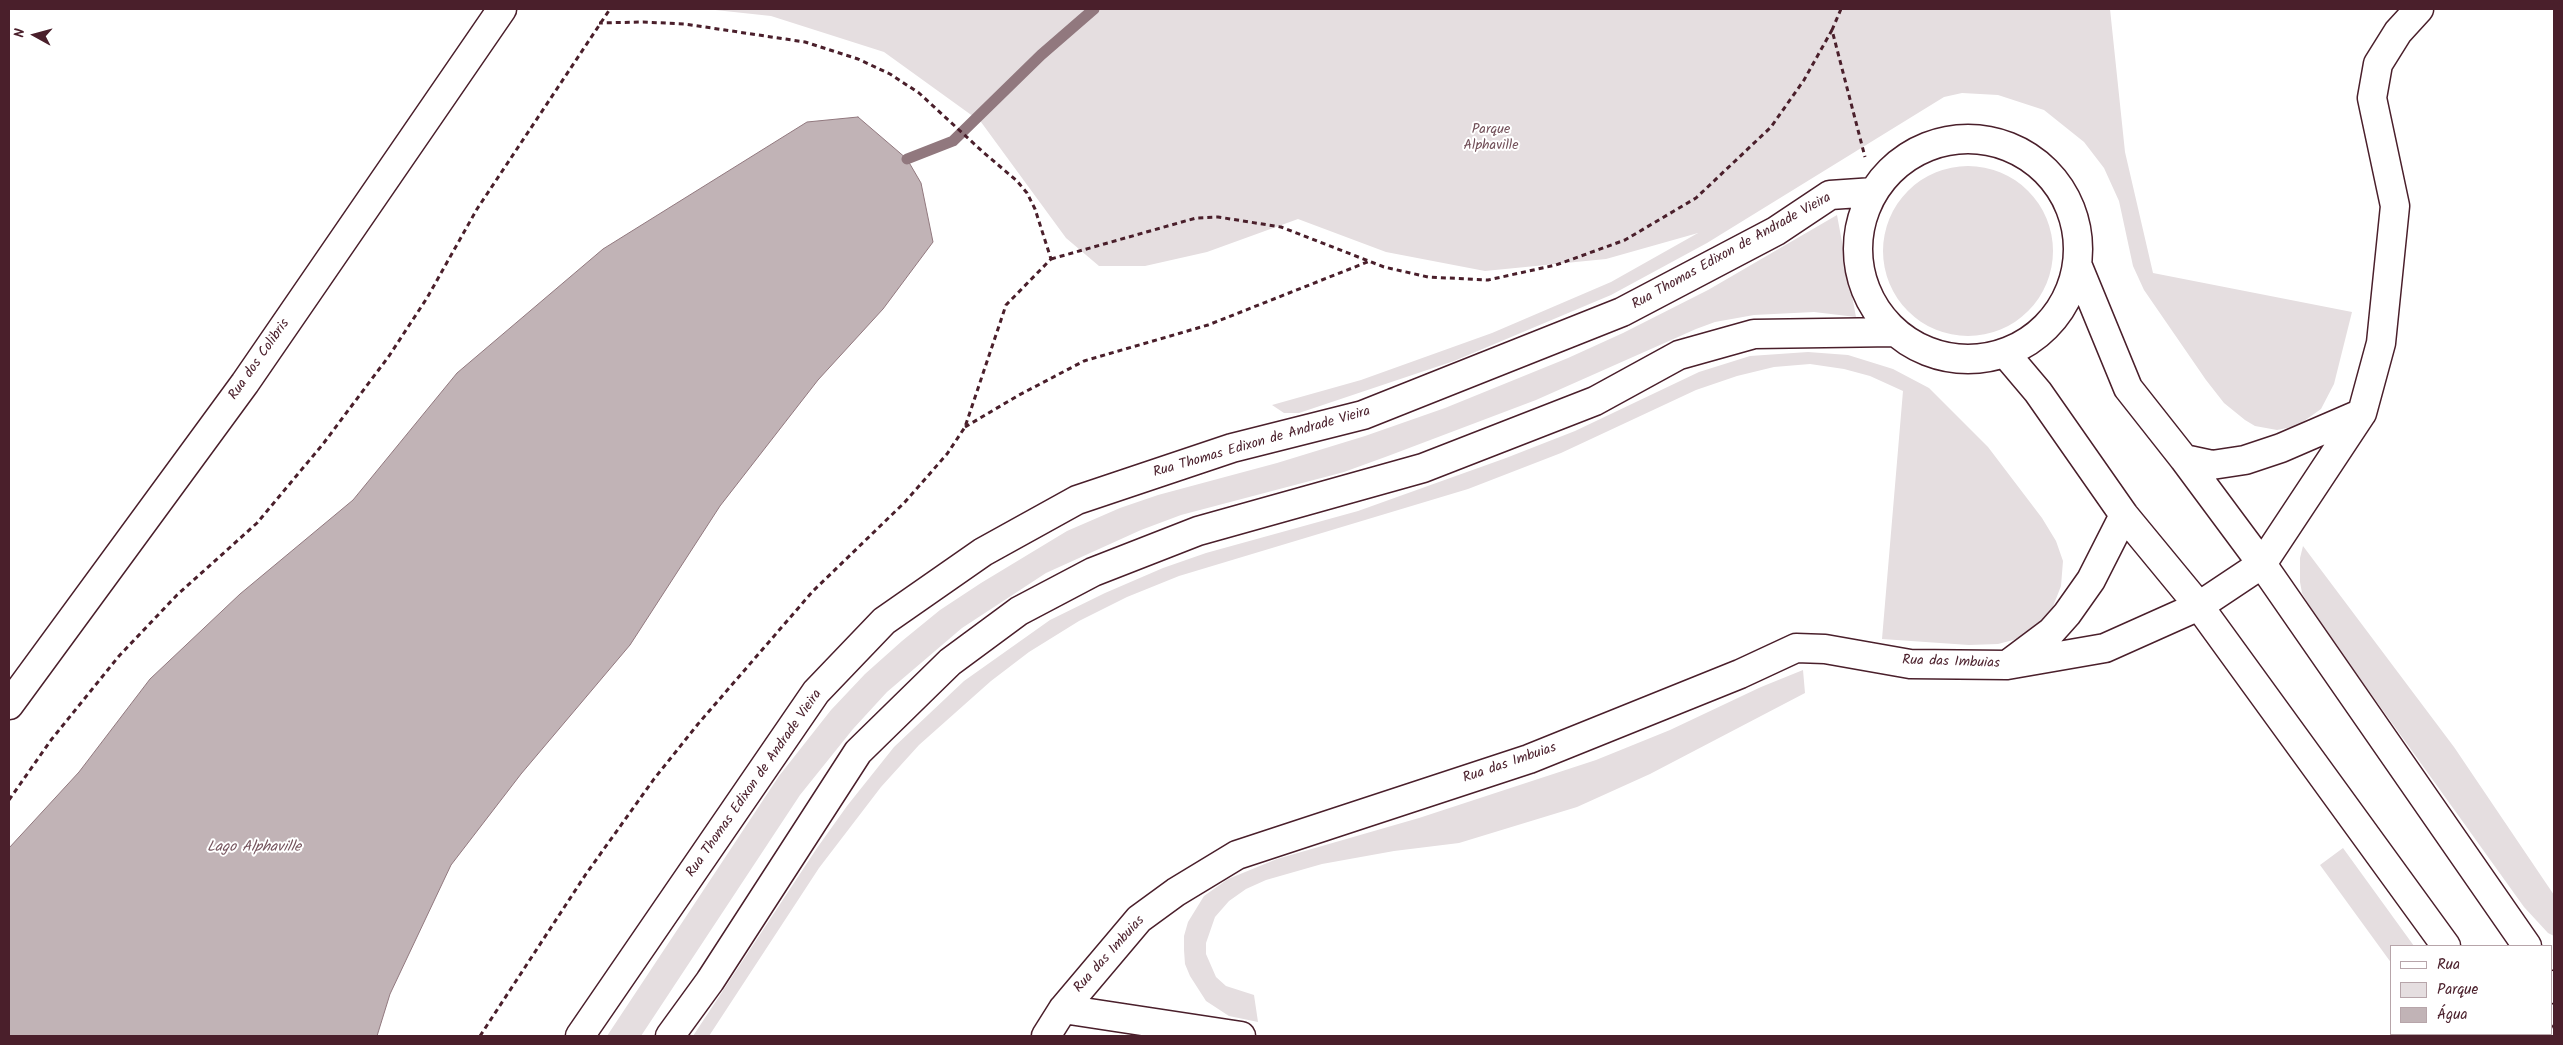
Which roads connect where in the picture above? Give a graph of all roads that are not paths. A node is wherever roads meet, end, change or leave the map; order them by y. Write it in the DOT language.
graph roads {
  1 [pos="502,9"];
  2 [pos="2419,9"];
  3 [pos="1874,192"];
  4 [pos="2077,264"];
  5 [pos="1895,332"];
  6 [pos="2005,353"];
  7 [pos="2362,413"];
  8 [pos="2184,459"];
  9 [pos="2124,515"];
  10 [pos="2262,564"];
  11 [pos="2199,606"];
  12 [pos="2007,665"];
  13 [pos="9,705"];
  14 [pos="2445,945"];
  15 [pos="2526,945"];
  16 [pos="1063,1009"];
  17 [pos="580,1036"];
  18 [pos="670,1036"];
  19 [pos="1046,1036"];
  20 [pos="1241,1036"];
  1 -- 13 [label="street, Rua dos Colibris"];
  2 -- 7 [label="street"];
  3 -- 4 [label="street"];
  3 -- 5 [label="street"];
  3 -- 17 [label="street, Rua Thomas Edixon de Andrade Vieira"];
  4 -- 6 [label="street"];
  4 -- 8 [label="street"];
  5 -- 6 [label="street"];
  5 -- 18 [label="street"];
  6 -- 9 [label="street"];
  7 -- 8 [label="street"];
  7 -- 10 [label="street"];
  8 -- 10 [label="street"];
  9 -- 11 [label="street"];
  9 -- 12 [label="street, Rua das Imbuias"];
  10 -- 11 [label="street, Rua das Imbuias"];
  10 -- 15 [label="street"];
  11 -- 12 [label="street, Rua das Imbuias"];
  11 -- 14 [label="street"];
  12 -- 16 [label="street, Rua das Imbuias"];
  16 -- 19 [label="street, Rua das Imbuias"];
  16 -- 20 [label="street"];
}
